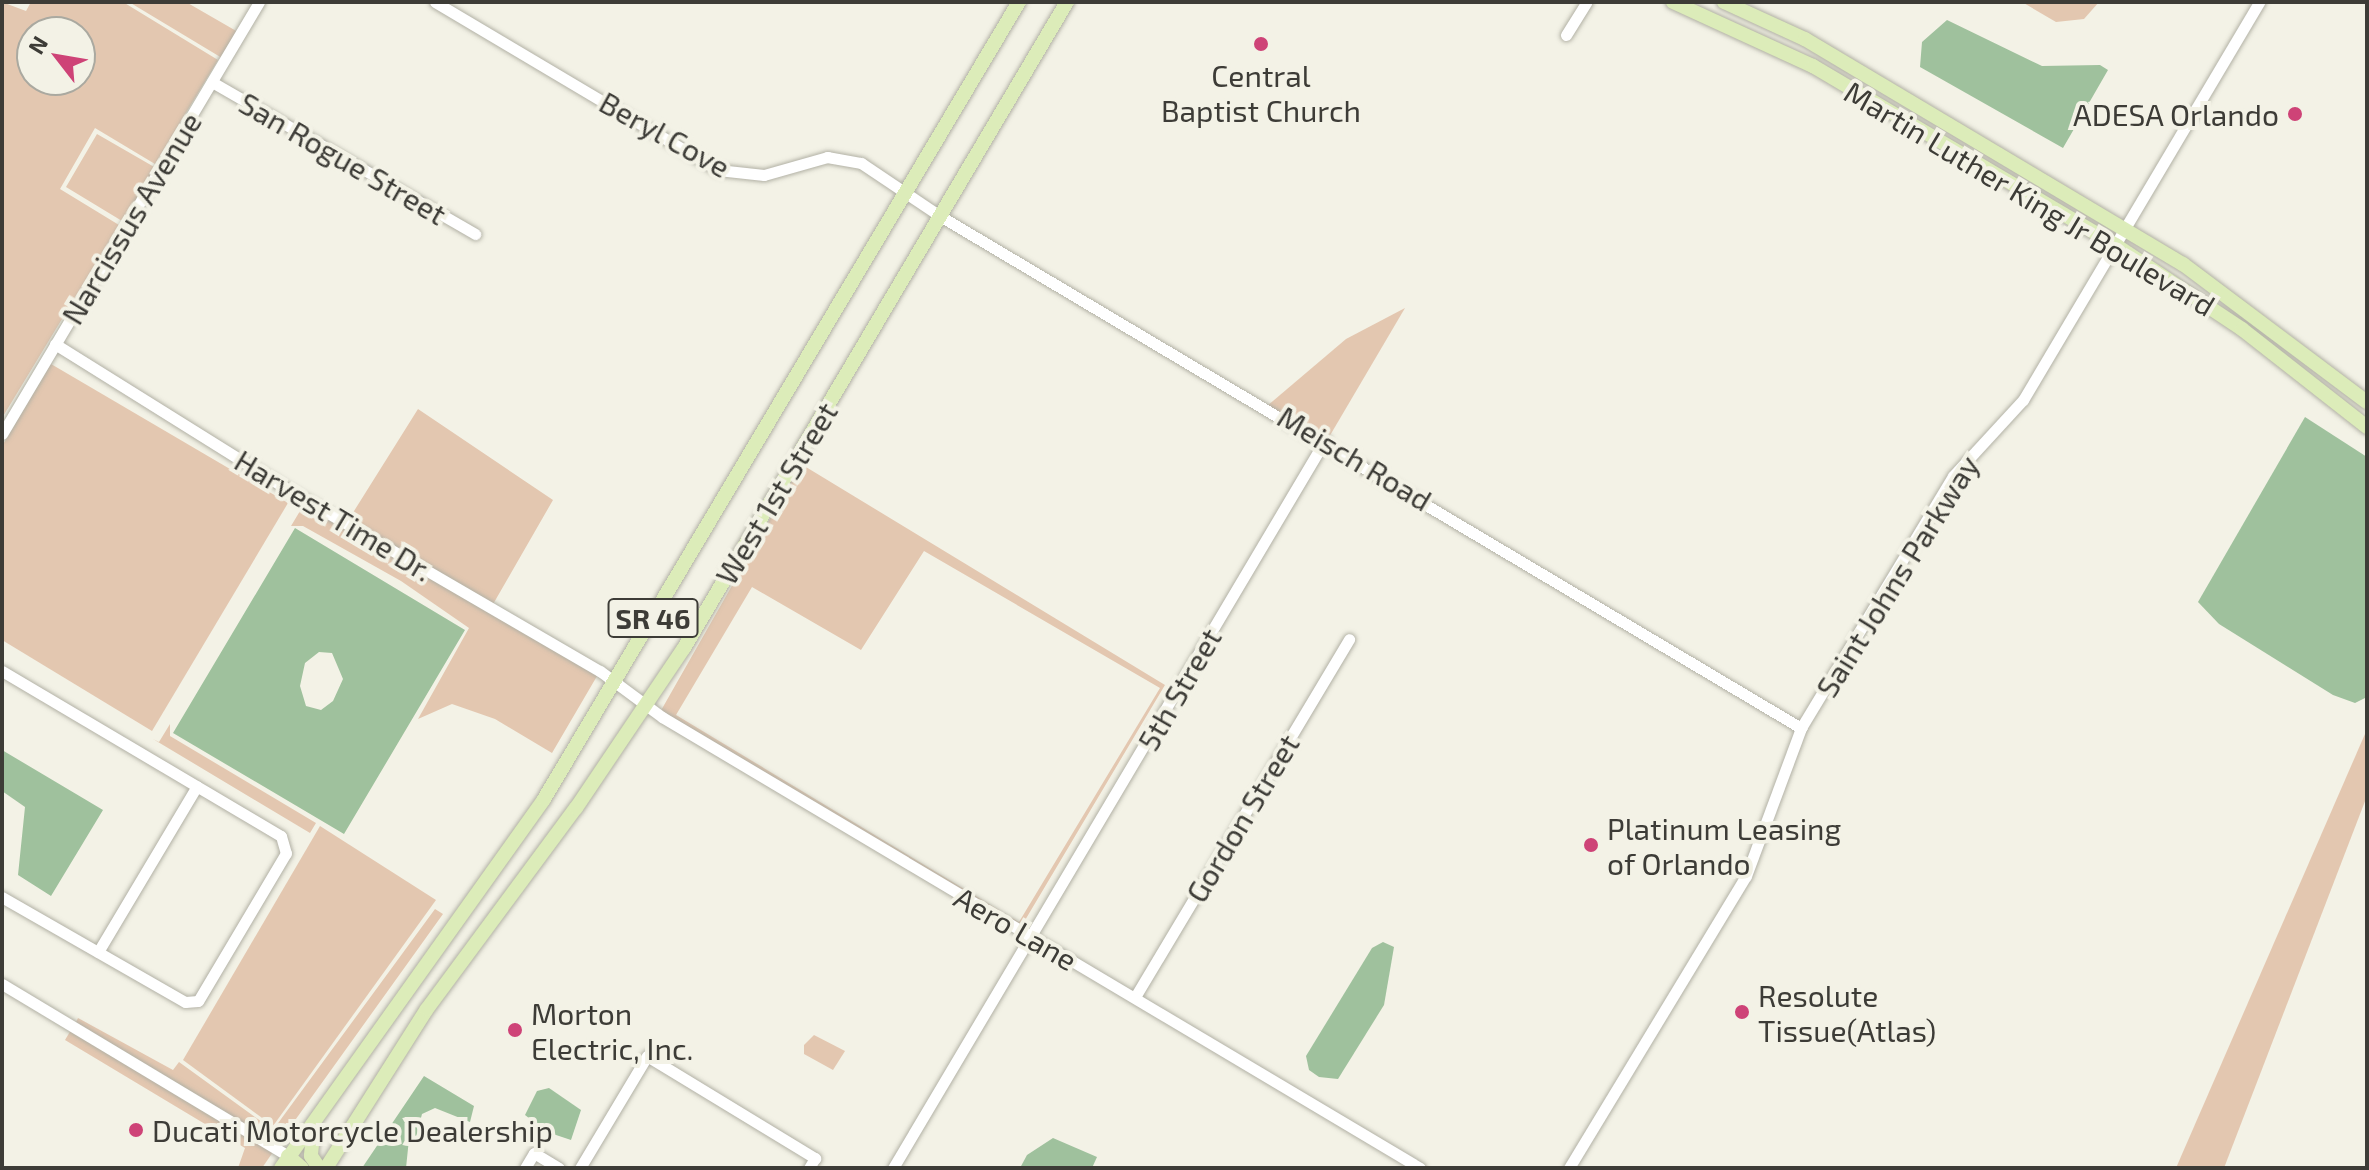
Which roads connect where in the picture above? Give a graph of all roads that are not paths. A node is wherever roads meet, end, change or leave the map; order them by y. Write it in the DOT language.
graph roads {
  1 [pos="259,2"];
  2 [pos="435,2"];
  3 [pos="1019,2"];
  4 [pos="1067,2"];
  5 [pos="1587,2"];
  6 [pos="1673,2"];
  7 [pos="1724,2"];
  8 [pos="2259,2"];
  9 [pos="1566,35"];
  10 [pos="212,82"];
  11 [pos="1900,117"];
  12 [pos="1982,144"];
  13 [pos="907,192"];
  14 [pos="940,216"];
  15 [pos="2127,230"];
  16 [pos="475,234"];
  17 [pos="2117,246"];
  18 [pos="55,344"];
  19 [pos="2306,355"];
  20 [pos="2306,379"];
  21 [pos="2367,402"];
  22 [pos="2367,427"];
  23 [pos="2,434"];
  24 [pos="1325,440"];
  25 [pos="1349,639"];
  26 [pos="2,671"];
  27 [pos="615,682"];
  28 [pos="646,706"];
  29 [pos="1801,728"];
  30 [pos="197,786"];
  31 [pos="2,897"];
  32 [pos="1031,936"];
  33 [pos="98,952"];
  34 [pos="2,984"];
  35 [pos="1135,997"];
  36 [pos="318,1114"];
  37 [pos="284,1162"];
  38 [pos="302,1168"];
  39 [pos="319,1168"];
  40 [pos="326,1168"];
  41 [pos="525,1168"];
  42 [pos="559,1168"];
  43 [pos="580,1168"];
  44 [pos="809,1168"];
  45 [pos="893,1168"];
  46 [pos="1420,1168"];
  47 [pos="1569,1168"];
  1 -- 10 [label="street, Narcissus Avenue"];
  2 -- 13 [label="street, Beryl Cove"];
  3 -- 13 [label="main road, West 1st Street / SR 46"];
  4 -- 14 [label="main road, West 1st Street / SR 46"];
  5 -- 9 [label="street"];
  6 -- 11 [label="main road, Martin Luther King Jr Boulevard"];
  7 -- 12 [label="main road, Martin Luther King Jr Boulevard"];
  8 -- 15 [label="street, Saint Johns Parkway"];
  10 -- 16 [label="street, San Rogue Street"];
  10 -- 18 [label="street, Narcissus Avenue"];
  11 -- 12 [label="main road"];
  11 -- 17 [label="main road, Martin Luther King Jr Boulevard"];
  12 -- 15 [label="main road, Martin Luther King Jr Boulevard"];
  13 -- 14 [label="street, Meisch Road"];
  13 -- 27 [label="main road, West 1st Street / SR 46"];
  14 -- 24 [label="street, Meisch Road"];
  14 -- 28 [label="main road, West 1st Street / SR 46"];
  15 -- 17 [label="street, Saint Johns Parkway"];
  15 -- 19 [label="main road, Martin Luther King Jr Boulevard"];
  17 -- 20 [label="main road, Martin Luther King Jr Boulevard"];
  17 -- 29 [label="street, Saint Johns Parkway"];
  18 -- 23 [label="street, Narcissus Avenue"];
  18 -- 27 [label="street, Harvest Time Dr."];
  19 -- 20 [label="main road"];
  19 -- 21 [label="main road, Martin Luther King Jr Boulevard"];
  20 -- 22 [label="main road, Martin Luther King Jr Boulevard"];
  24 -- 29 [label="street, Meisch Road"];
  24 -- 32 [label="street, 5th Street"];
  25 -- 35 [label="street, Gordon Street"];
  26 -- 30 [label="street"];
  27 -- 28 [label="street, Aero Lane"];
  27 -- 36 [label="main road, West 1st Street / SR 46"];
  28 -- 32 [label="street, Aero Lane"];
  28 -- 40 [label="main road, West 1st Street / SR 46"];
  29 -- 47 [label="street, Saint Johns Parkway"];
  30 -- 33 [label="street"];
  30 -- 33 [label="street"];
  31 -- 33 [label="street"];
  32 -- 35 [label="street, Aero Lane"];
  32 -- 45 [label="street, 5th Street"];
  34 -- 37 [label="street"];
  35 -- 46 [label="street, Aero Lane"];
  36 -- 37 [label="main road, West 1st Street / SR 46"];
  36 -- 39 [label="main road"];
  37 -- 38 [label="main road"];
  41 -- 42 [label="street"];
  43 -- 44 [label="street"];
}
